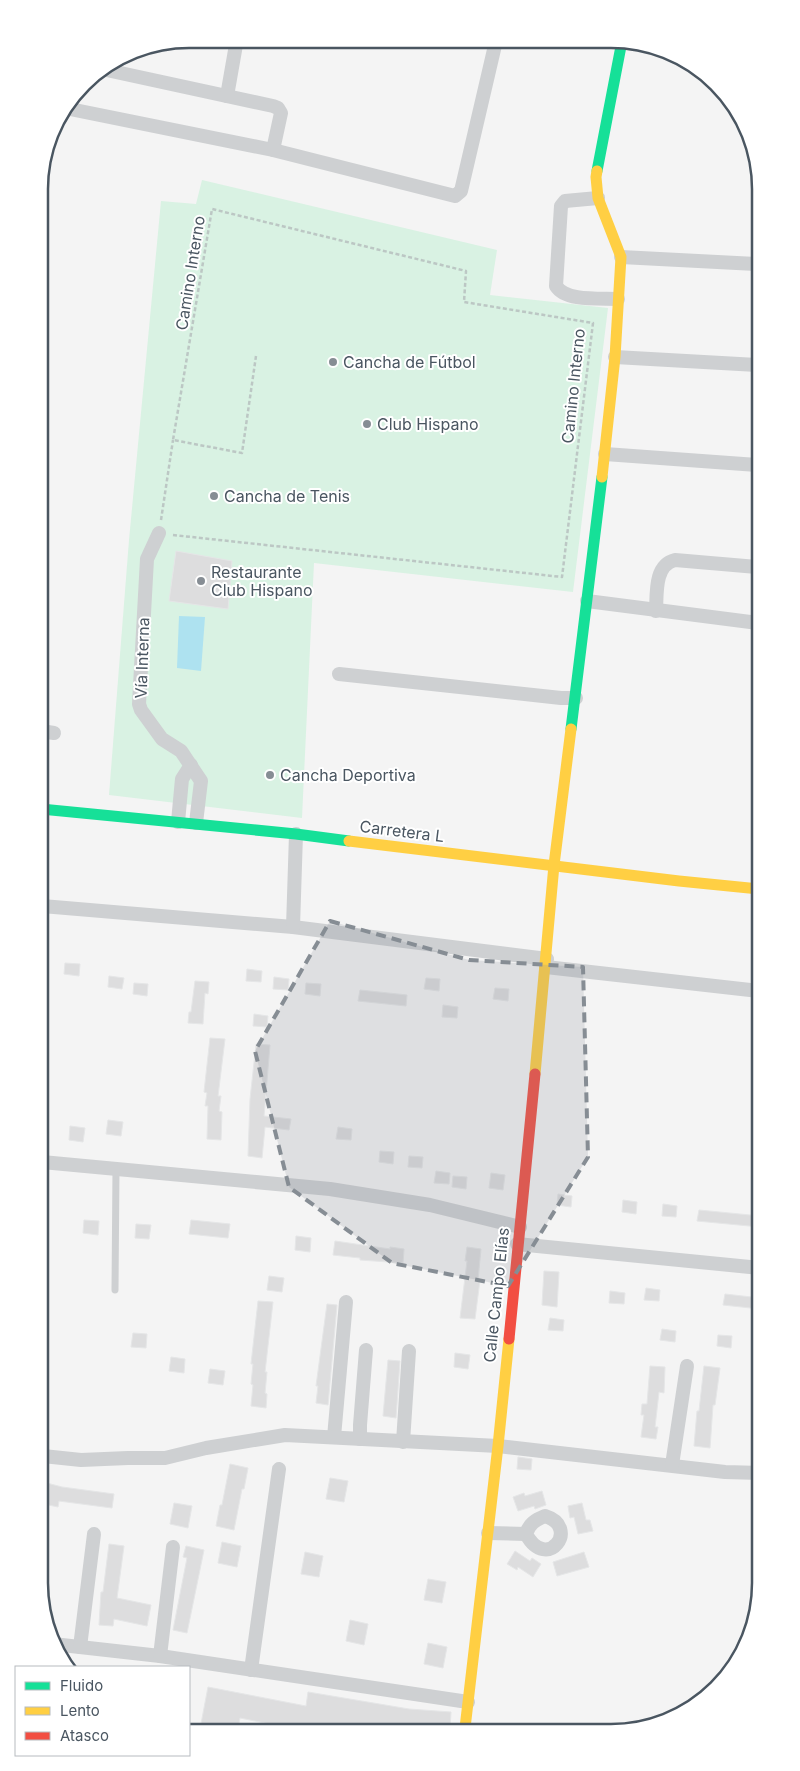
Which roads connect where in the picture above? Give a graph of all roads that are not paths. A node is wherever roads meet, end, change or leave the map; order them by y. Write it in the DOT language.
graph roads {
  1 [pos="236,47"];
  2 [pos="495,47"];
  3 [pos="621,48"];
  4 [pos="111,71"];
  5 [pos="227,96"];
  6 [pos="72,109"];
  7 [pos="273,150"];
  8 [pos="598,198"];
  9 [pos="620,257"];
  10 [pos="752,264"];
  11 [pos="618,299"];
  12 [pos="615,357"];
  13 [pos="752,365"];
  14 [pos="605,454"];
  15 [pos="752,465"];
  16 [pos="159,533"];
  17 [pos="752,566"];
  18 [pos="587,601"];
  19 [pos="656,611"];
  20 [pos="752,622"];
  21 [pos="339,674"];
  22 [pos="576,698"];
  23 [pos="191,765"];
  24 [pos="48,810"];
  25 [pos="178,822"];
  26 [pos="196,823"];
  27 [pos="296,834"];
  28 [pos="554,865"];
  29 [pos="752,887"];
  30 [pos="48,906"];
  31 [pos="293,926"];
  32 [pos="546,963"];
  33 [pos="752,990"];
  34 [pos="48,1163"];
  35 [pos="116,1169"];
  36 [pos="520,1227"];
  37 [pos="517,1244"];
  38 [pos="752,1267"];
  39 [pos="115,1290"];
  40 [pos="346,1302"];
  41 [pos="366,1350"];
  42 [pos="409,1351"];
  43 [pos="687,1366"];
  44 [pos="334,1436"];
  45 [pos="360,1439"];
  46 [pos="403,1442"];
  47 [pos="498,1446"];
  48 [pos="48,1457"];
  49 [pos="672,1465"];
  50 [pos="279,1469"];
  51 [pos="752,1473"];
  52 [pos="488,1533"];
  53 [pos="94,1534"];
  54 [pos="526,1534"];
  55 [pos="173,1547"];
  56 [pos="62,1645"];
  57 [pos="80,1647"];
  58 [pos="160,1656"];
  59 [pos="251,1670"];
  60 [pos="468,1702"];
  61 [pos="465,1724"];
  1 -- 5 [label="street"];
  2 -- 7 [label="street"];
  3 -- 8 [label="street"];
  4 -- 5 [label="street"];
  5 -- 7 [label="street"];
  6 -- 7 [label="street"];
  8 -- 9 [label="street"];
  8 -- 11 [label="street"];
  9 -- 10 [label="street"];
  9 -- 11 [label="street, Calle Campo Elías"];
  11 -- 12 [label="street, Calle Campo Elías"];
  12 -- 13 [label="street"];
  12 -- 14 [label="street, Calle Campo Elías"];
  14 -- 15 [label="street"];
  14 -- 18 [label="street, Calle Campo Elías"];
  16 -- 23 [label="street, Vía Interna"];
  17 -- 19 [label="street"];
  18 -- 19 [label="street"];
  18 -- 22 [label="street, Calle Campo Elías"];
  19 -- 20 [label="street"];
  21 -- 22 [label="street"];
  22 -- 28 [label="street, Calle Campo Elías"];
  23 -- 25 [label="street"];
  23 -- 26 [label="street"];
  24 -- 25 [label="street, Carretera L"];
  25 -- 26 [label="street, Carretera L"];
  26 -- 27 [label="street, Carretera L"];
  27 -- 28 [label="street, Carretera L"];
  27 -- 31 [label="street"];
  28 -- 29 [label="street, Carretera L"];
  28 -- 32 [label="street, Calle Campo Elías"];
  30 -- 31 [label="street"];
  31 -- 32 [label="street"];
  32 -- 33 [label="street"];
  32 -- 36 [label="street, Calle Campo Elías"];
  34 -- 35 [label="street"];
  35 -- 36 [label="street"];
  35 -- 39 [label="lane"];
  36 -- 37 [label="street, Calle Campo Elías"];
  37 -- 38 [label="street"];
  37 -- 47 [label="street, Calle Campo Elías"];
  40 -- 44 [label="street"];
  41 -- 45 [label="street"];
  42 -- 46 [label="street"];
  43 -- 49 [label="street"];
  44 -- 45 [label="street"];
  44 -- 48 [label="street"];
  45 -- 46 [label="street"];
  46 -- 47 [label="street"];
  47 -- 49 [label="street"];
  47 -- 52 [label="street, Calle Campo Elías"];
  49 -- 51 [label="street"];
  50 -- 59 [label="street"];
  52 -- 54 [label="street"];
  52 -- 60 [label="street, Calle Campo Elías"];
  53 -- 57 [label="street"];
  55 -- 58 [label="street"];
  56 -- 57 [label="street"];
  57 -- 58 [label="street"];
  58 -- 59 [label="street"];
  59 -- 60 [label="street"];
  60 -- 61 [label="street, Calle Campo Elías"];
}
